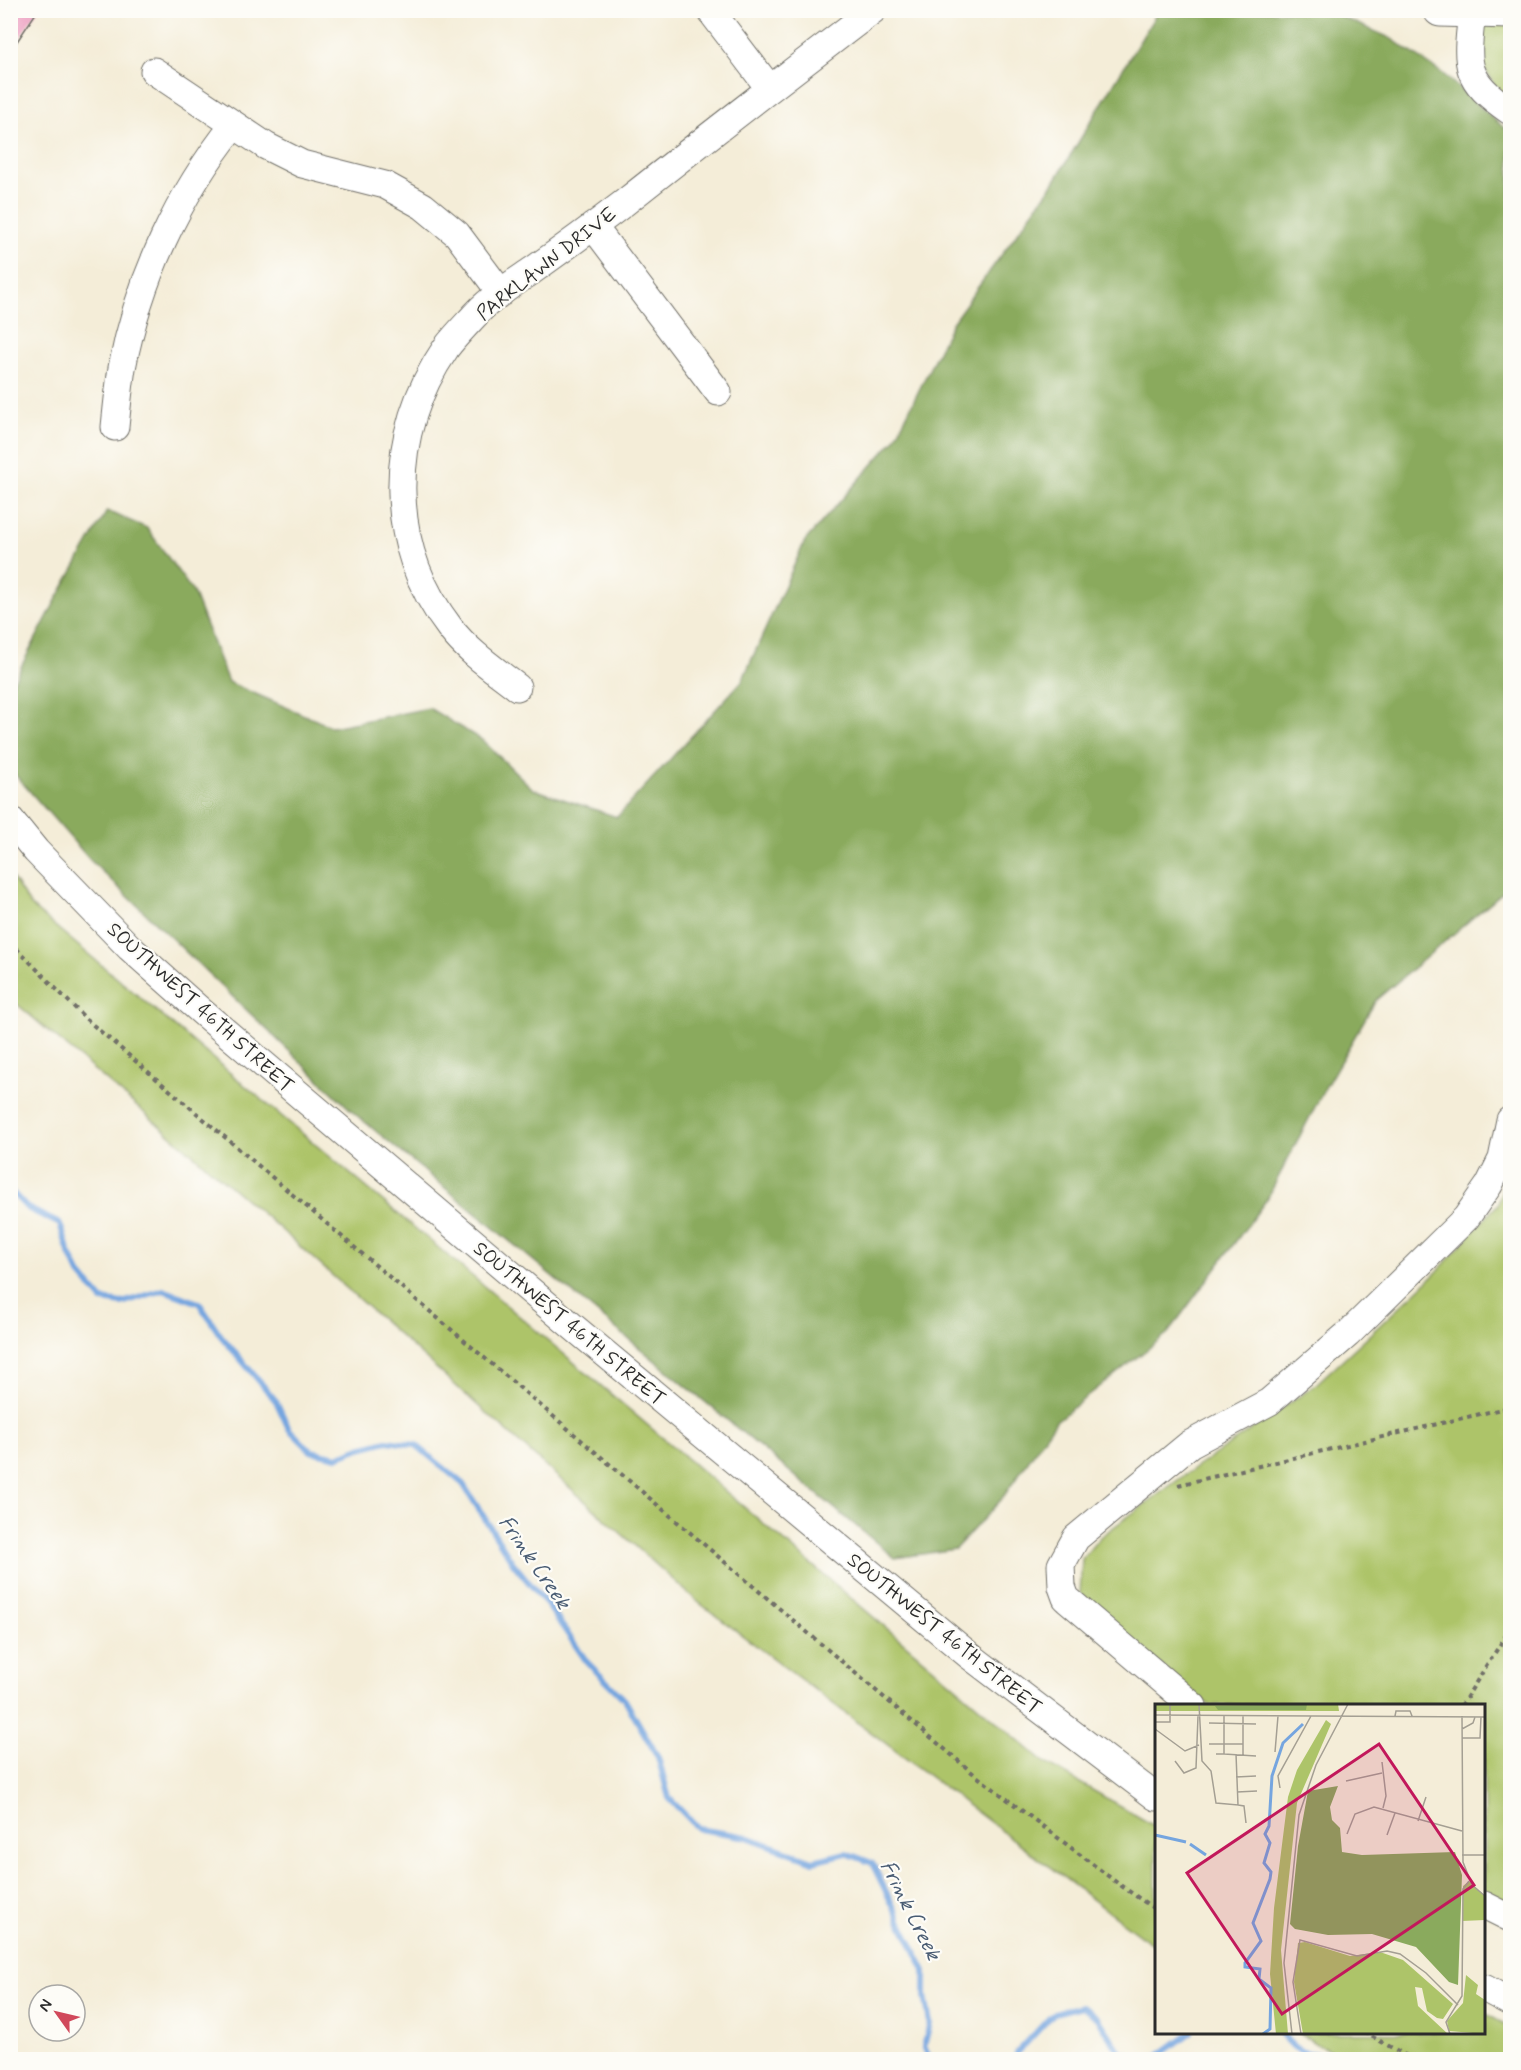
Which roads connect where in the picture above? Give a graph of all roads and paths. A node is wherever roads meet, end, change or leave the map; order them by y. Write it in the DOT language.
graph roads {
  1 [pos="710,10"];
  2 [pos="873,10"];
  3 [pos="1453,11"];
  4 [pos="1510,12"];
  5 [pos="154,71"];
  6 [pos="770,89"];
  7 [pos="1510,111"];
  8 [pos="234,125"];
  9 [pos="593,226"];
  10 [pos="501,293"];
  11 [pos="718,392"];
  12 [pos="115,427"];
  13 [pos="517,687"];
  14 [pos="10,819"];
  15 [pos="10,942"];
  16 [pos="1510,1120"];
  17 [pos="1510,1407"];
  18 [pos="1172,1486"];
  19 [pos="1510,1629"];
  20 [pos="1191,1704"];
  21 [pos="1462,1704"];
  22 [pos="1155,1796"];
  23 [pos="1485,1906"];
  24 [pos="1155,1909"];
  25 [pos="1510,1918"];
  26 [pos="1485,1988"];
  27 [pos="1510,2001"];
  28 [pos="1368,2034"];
  29 [pos="1414,2060"];
  1 -- 6 [label="street"];
  2 -- 6 [label="street, PARKLAWN DRIVE"];
  3 -- 4 [label="main road"];
  3 -- 7 [label="street"];
  5 -- 8 [label="street"];
  6 -- 9 [label="street, PARKLAWN DRIVE"];
  8 -- 10 [label="street"];
  8 -- 12 [label="street"];
  9 -- 10 [label="street, PARKLAWN DRIVE"];
  9 -- 11 [label="street"];
  10 -- 13 [label="street, PARKLAWN DRIVE"];
  14 -- 22 [label="street, SOUTHWEST 46TH STREET"];
  15 -- 24 [label="path"];
  16 -- 20 [label="street"];
  17 -- 18 [label="path"];
  19 -- 21 [label="path"];
  23 -- 25 [label="street"];
  26 -- 27 [label="street"];
  28 -- 29 [label="path"];
}
